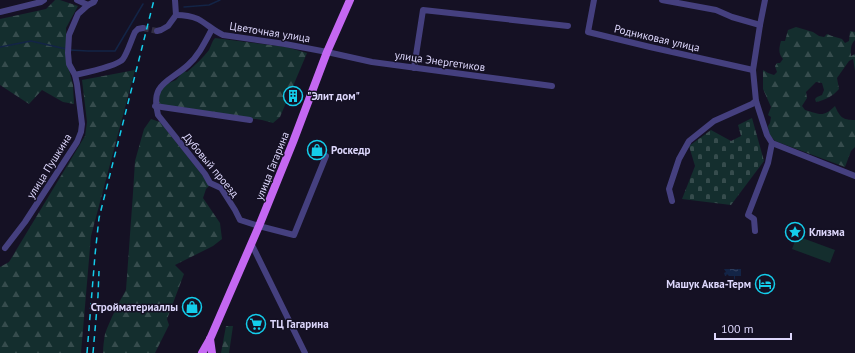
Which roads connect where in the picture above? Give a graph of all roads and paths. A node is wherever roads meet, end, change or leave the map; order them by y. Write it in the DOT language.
graph roads {
  1 [pos="44,0"];
  2 [pos="77,0"];
  3 [pos="95,0"];
  4 [pos="175,0"];
  5 [pos="350,0"];
  6 [pos="594,0"];
  7 [pos="662,0"];
  8 [pos="766,0"];
  9 [pos="88,5"];
  10 [pos="0,12"];
  11 [pos="176,15"];
  12 [pos="760,25"];
  13 [pos="568,26"];
  14 [pos="142,28"];
  15 [pos="212,29"];
  16 [pos="157,30"];
  17 [pos="327,52"];
  18 [pos="414,68"];
  19 [pos="753,70"];
  20 [pos="75,74"];
  21 [pos="552,86"];
  22 [pos="756,100"];
  23 [pos="155,106"];
  24 [pos="250,120"];
  25 [pos="772,143"];
  26 [pos="326,156"];
  27 [pos="855,176"];
  28 [pos="672,201"];
  29 [pos="259,226"];
  30 [pos="754,231"];
  31 [pos="251,243"];
  32 [pos="5,248"];
  33 [pos="210,339"];
  34 [pos="202,353"];
  35 [pos="212,353"];
  36 [pos="305,353"];
  1 -- 10 [label="street"];
  2 -- 9 [label="street"];
  3 -- 9 [label="street, улица Пушкина"];
  4 -- 11 [label="street"];
  5 -- 17 [label="main road, улица Гагарина"];
  6 -- 19 [label="street, Родниковая улица"];
  7 -- 12 [label="street"];
  8 -- 12 [label="street"];
  9 -- 20 [label="street, улица Пушкина"];
  11 -- 15 [label="street, Цветочная улица"];
  11 -- 16 [label="street"];
  12 -- 19 [label="street"];
  13 -- 18 [label="street"];
  14 -- 20 [label="street"];
  15 -- 17 [label="street, Цветочная улица"];
  15 -- 23 [label="street"];
  17 -- 18 [label="street, улица Энергетиков"];
  17 -- 29 [label="main road, улица Гагарина"];
  18 -- 21 [label="street, улица Энергетиков"];
  19 -- 22 [label="street"];
  20 -- 32 [label="street, улица Пушкина"];
  22 -- 25 [label="street"];
  22 -- 28 [label="street"];
  23 -- 24 [label="street"];
  23 -- 29 [label="street, Дубовый проезд"];
  25 -- 27 [label="street"];
  25 -- 30 [label="street"];
  26 -- 29 [label="street, Дубовый проезд"];
  29 -- 31 [label="main road, улица Гагарина"];
  31 -- 33 [label="main road, улица Гагарина"];
  31 -- 36 [label="street"];
  33 -- 34 [label="main road, улица Гагарина"];
  33 -- 35 [label="main road"];
}
